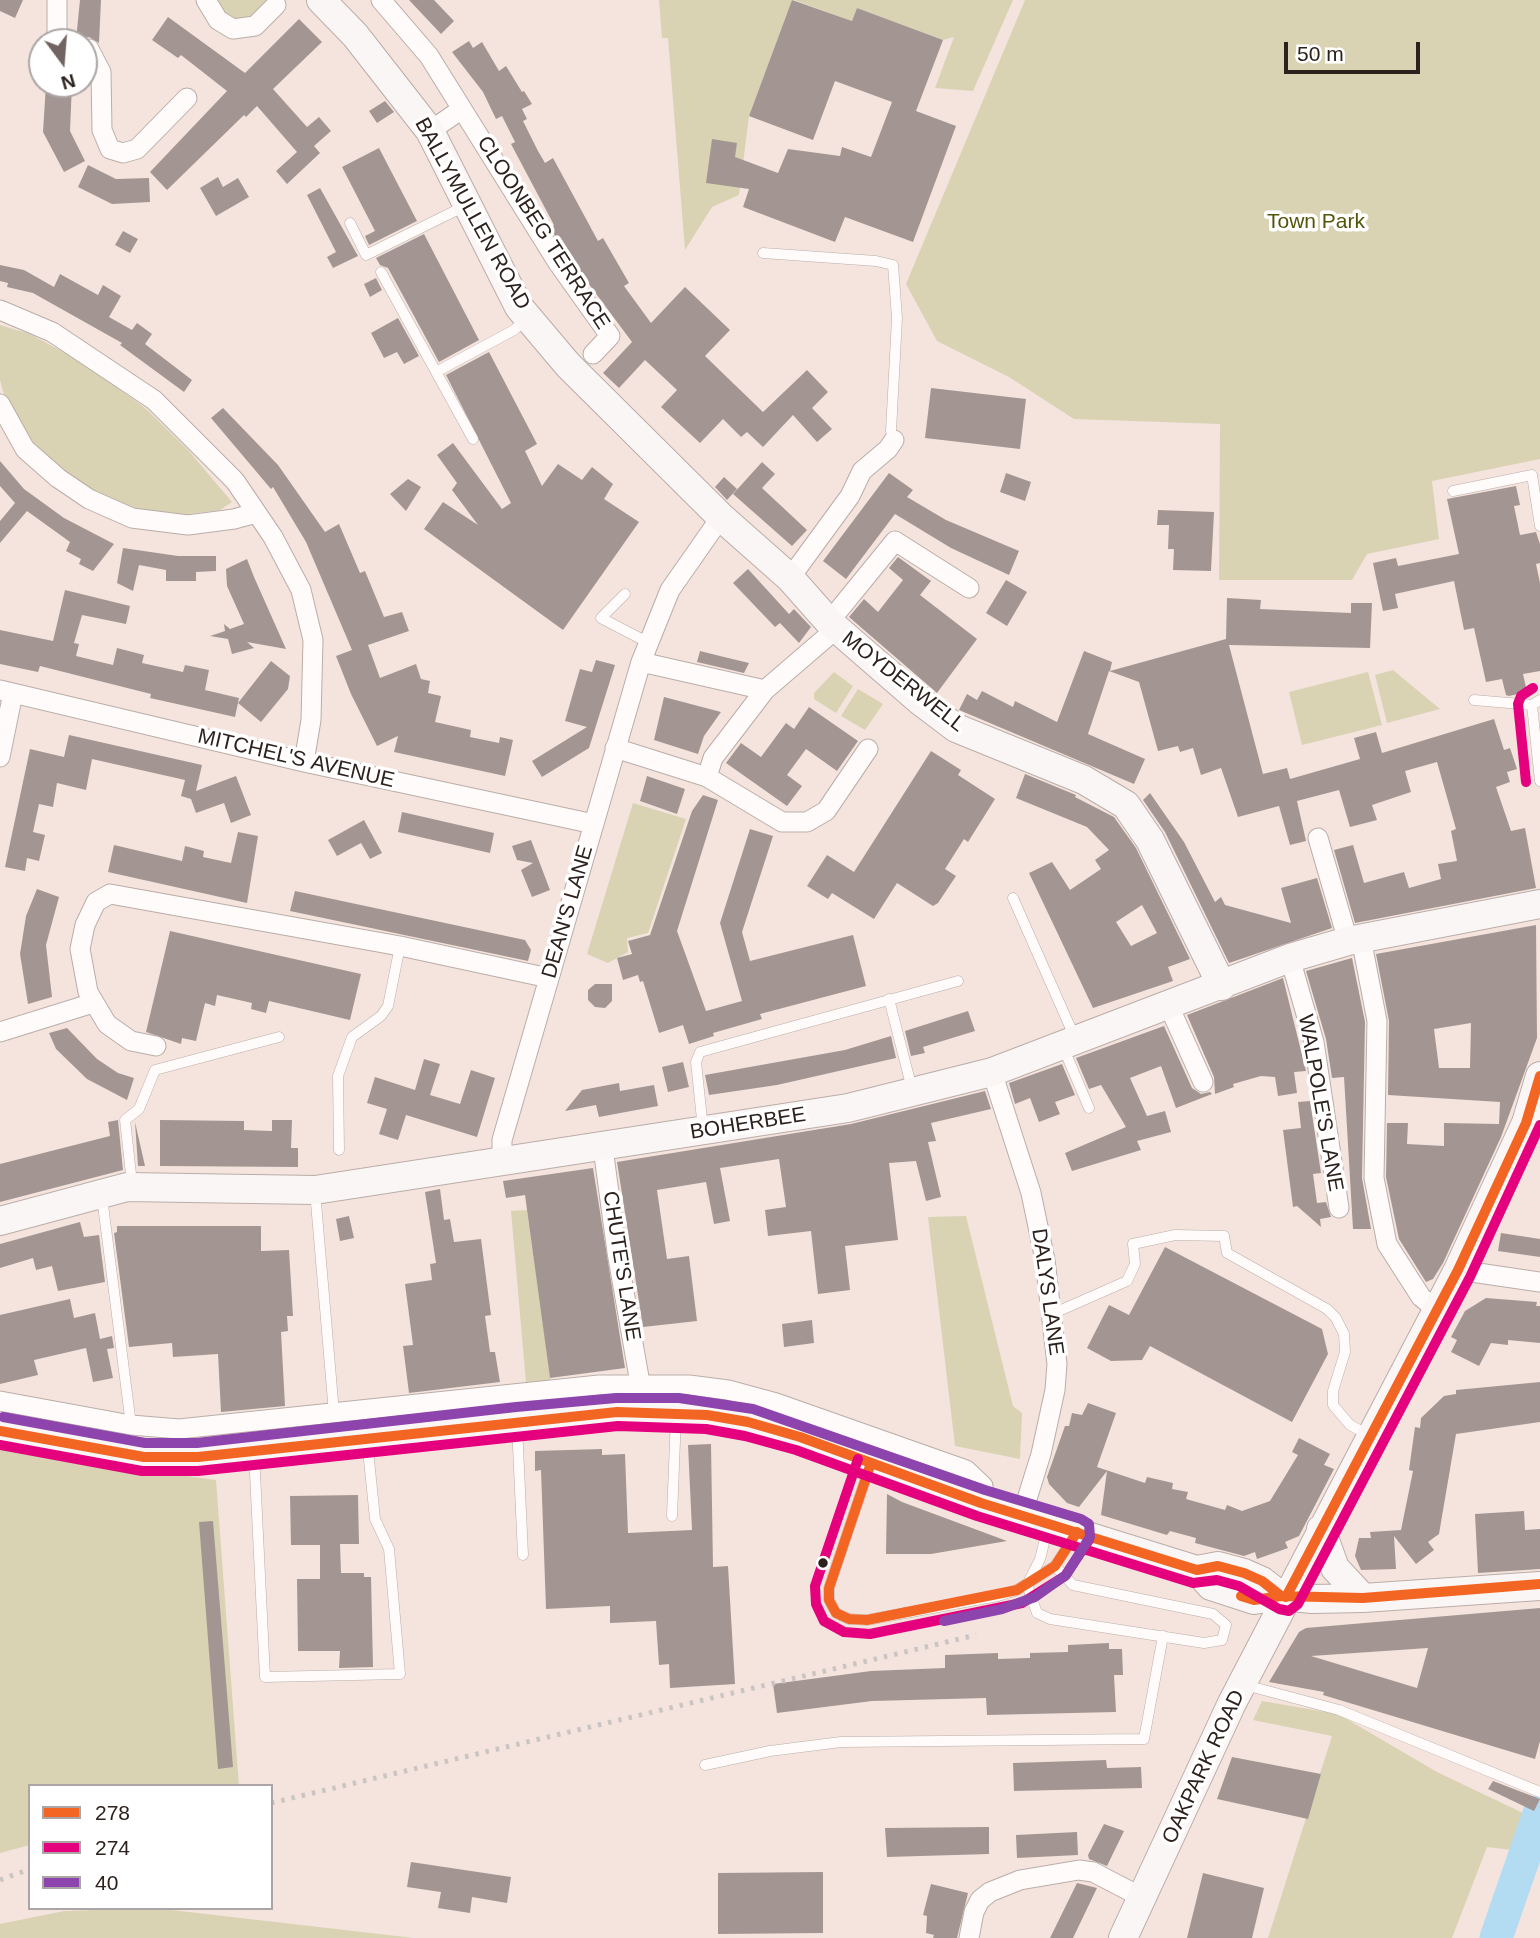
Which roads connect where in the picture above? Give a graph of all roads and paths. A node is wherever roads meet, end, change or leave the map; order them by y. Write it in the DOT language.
graph roads {
  1 [pos="57,0"];
  2 [pos="206,0"];
  3 [pos="321,0"];
  4 [pos="381,0"];
  5 [pos="276,5"];
  6 [pos="57,28"];
  7 [pos="98,66"];
  8 [pos="187,98"];
  9 [pos="462,109"];
  10 [pos="429,131"];
  11 [pos="467,205"];
  12 [pos="350,223"];
  13 [pos="763,253"];
  14 [pos="381,272"];
  15 [pos="0,310"];
  16 [pos="528,317"];
  17 [pos="580,360"];
  18 [pos="436,372"];
  19 [pos="0,404"];
  20 [pos="473,439"];
  21 [pos="894,440"];
  22 [pos="1453,491"];
  23 [pos="256,513"];
  24 [pos="721,517"];
  25 [pos="1540,526"];
  26 [pos="790,578"];
  27 [pos="969,588"];
  28 [pos="625,594"];
  29 [pos="833,626"];
  30 [pos="649,643"];
  31 [pos="641,662"];
  32 [pos="765,690"];
  33 [pos="7,692"];
  34 [pos="1474,700"];
  35 [pos="1536,703"];
  36 [pos="615,748"];
  37 [pos="868,749"];
  38 [pos="0,757"];
  39 [pos="304,762"];
  40 [pos="707,777"];
  41 [pos="1540,781"];
  42 [pos="594,824"];
  43 [pos="1318,838"];
  44 [pos="1013,898"];
  45 [pos="1540,904"];
  46 [pos="1355,939"];
  47 [pos="400,946"];
  48 [pos="1290,958"];
  49 [pos="549,978"];
  50 [pos="958,981"];
  51 [pos="1222,986"];
  52 [pos="890,999"];
  53 [pos="93,1003"];
  54 [pos="1168,1004"];
  55 [pos="0,1032"];
  56 [pos="279,1037"];
  57 [pos="1069,1042"];
  58 [pos="156,1046"];
  59 [pos="992,1072"];
  60 [pos="1540,1076"];
  61 [pos="1203,1082"];
  62 [pos="913,1093"];
  63 [pos="1088,1108"];
  64 [pos="703,1131"];
  65 [pos="603,1148"];
  66 [pos="339,1150"];
  67 [pos="502,1163"];
  68 [pos="133,1187"];
  69 [pos="315,1190"];
  70 [pos="101,1193"];
  71 [pos="1339,1208"];
  72 [pos="0,1221"];
  73 [pos="1458,1270"];
  74 [pos="1540,1282"];
  75 [pos="1437,1310"];
  76 [pos="1052,1314"];
  77 [pos="640,1383"];
  78 [pos="0,1401"];
  79 [pos="677,1412"];
  80 [pos="334,1413"];
  81 [pos="517,1421"];
  82 [pos="131,1425"];
  83 [pos="0,1430"];
  84 [pos="1371,1436"];
  85 [pos="367,1439"];
  86 [pos="253,1451"];
  87 [pos="871,1463"];
  88 [pos="981,1503"];
  89 [pos="1022,1515"];
  90 [pos="672,1516"];
  91 [pos="1049,1523"];
  92 [pos="1321,1530"];
  93 [pos="1077,1532"];
  94 [pos="523,1555"];
  95 [pos="1055,1566"];
  96 [pos="1027,1585"];
  97 [pos="1538,1585"];
  98 [pos="1284,1596"];
  99 [pos="1363,1598"];
  100 [pos="1163,1636"];
  101 [pos="1242,1684"];
  102 [pos="705,1765"];
  103 [pos="1535,1790"];
  104 [pos="1143,1898"];
  105 [pos="969,1938"];
  106 [pos="1123,1938"];
  1 -- 6 [label="street"];
  2 -- 5 [label="street"];
  3 -- 10 [label="main road, BALLYMULLEN ROAD"];
  4 -- 9 [label="street, CLOONBEG TERRACE"];
  7 -- 8 [label="street"];
  9 -- 10 [label="street"];
  9 -- 17 [label="street, CLOONBEG TERRACE"];
  10 -- 11 [label="main road, BALLYMULLEN ROAD"];
  11 -- 12 [label="lane"];
  11 -- 16 [label="main road, BALLYMULLEN ROAD"];
  13 -- 21 [label="lane"];
  14 -- 18 [label="lane"];
  15 -- 23 [label="street"];
  16 -- 17 [label="main road, BALLYMULLEN ROAD"];
  16 -- 18 [label="lane"];
  17 -- 24 [label="main road, MOYDERWELL"];
  18 -- 20 [label="lane"];
  19 -- 23 [label="street"];
  21 -- 26 [label="street"];
  22 -- 25 [label="lane"];
  23 -- 39 [label="street"];
  24 -- 26 [label="main road, MOYDERWELL"];
  24 -- 30 [label="street, DEAN'S LANE"];
  26 -- 29 [label="main road, MOYDERWELL"];
  27 -- 29 [label="street"];
  28 -- 30 [label="lane"];
  29 -- 32 [label="street"];
  29 -- 51 [label="main road, MOYDERWELL"];
  30 -- 31 [label="street, DEAN'S LANE"];
  31 -- 32 [label="street"];
  31 -- 36 [label="street, DEAN'S LANE"];
  32 -- 40 [label="street"];
  33 -- 38 [label="street"];
  33 -- 39 [label="street, MITCHEL'S AVENUE"];
  34 -- 35 [label="lane"];
  35 -- 41 [label="lane"];
  36 -- 40 [label="street"];
  36 -- 42 [label="street, DEAN'S LANE"];
  37 -- 40 [label="street"];
  39 -- 42 [label="street, MITCHEL'S AVENUE"];
  42 -- 49 [label="street, DEAN'S LANE"];
  43 -- 46 [label="street"];
  44 -- 57 [label="lane"];
  45 -- 46 [label="main road, BOHERBEE"];
  46 -- 48 [label="main road, BOHERBEE"];
  46 -- 75 [label="street"];
  47 -- 49 [label="street"];
  47 -- 53 [label="street"];
  47 -- 66 [label="lane"];
  48 -- 51 [label="main road, BOHERBEE"];
  48 -- 71 [label="street, WALPOLE'S LANE"];
  49 -- 67 [label="street, DEAN'S LANE"];
  50 -- 52 [label="lane"];
  51 -- 54 [label="main road, BOHERBEE"];
  52 -- 62 [label="lane"];
  52 -- 64 [label="lane"];
  53 -- 55 [label="street"];
  53 -- 58 [label="street"];
  54 -- 57 [label="main road, BOHERBEE"];
  54 -- 61 [label="street"];
  56 -- 68 [label="lane"];
  57 -- 59 [label="main road, BOHERBEE"];
  57 -- 63 [label="lane"];
  59 -- 62 [label="main road, BOHERBEE"];
  59 -- 76 [label="street, DALYS LANE"];
  60 -- 73 [label="main road, OAKPARK ROAD"];
  62 -- 64 [label="main road, BOHERBEE"];
  64 -- 65 [label="main road, BOHERBEE"];
  65 -- 67 [label="main road, BOHERBEE"];
  65 -- 77 [label="street, CHUTE'S LANE"];
  67 -- 69 [label="main road, BOHERBEE"];
  68 -- 69 [label="main road, BOHERBEE"];
  68 -- 70 [label="main road, BOHERBEE"];
  69 -- 80 [label="lane"];
  70 -- 72 [label="main road, BOHERBEE"];
  70 -- 82 [label="lane"];
  73 -- 74 [label="street"];
  73 -- 75 [label="main road, OAKPARK ROAD"];
  75 -- 84 [label="main road, OAKPARK ROAD"];
  76 -- 84 [label="lane"];
  76 -- 89 [label="street, DALYS LANE"];
  77 -- 80 [label="street"];
  77 -- 88 [label="street"];
  78 -- 82 [label="street"];
  79 -- 81 [label="main road"];
  79 -- 87 [label="main road"];
  79 -- 90 [label="lane"];
  80 -- 82 [label="street"];
  81 -- 85 [label="main road"];
  81 -- 94 [label="lane"];
  83 -- 86 [label="main road"];
  84 -- 92 [label="main road, OAKPARK ROAD"];
  85 -- 86 [label="main road"];
  85 -- 86 [label="lane"];
  87 -- 88 [label="main road"];
  87 -- 96 [label="lane"];
  88 -- 89 [label="main road"];
  89 -- 91 [label="main road"];
  91 -- 93 [label="main road"];
  91 -- 96 [label="lane"];
  92 -- 98 [label="main road, OAKPARK ROAD"];
  92 -- 99 [label="main road"];
  93 -- 95 [label="lane"];
  93 -- 98 [label="main road"];
  95 -- 96 [label="lane"];
  95 -- 100 [label="lane"];
  96 -- 100 [label="lane"];
  97 -- 99 [label="main road"];
  98 -- 99 [label="main road"];
  98 -- 101 [label="main road, OAKPARK ROAD"];
  100 -- 102 [label="lane"];
  101 -- 103 [label="lane"];
  101 -- 104 [label="main road, OAKPARK ROAD"];
  104 -- 105 [label="street"];
  104 -- 106 [label="main road, OAKPARK ROAD"];
}
